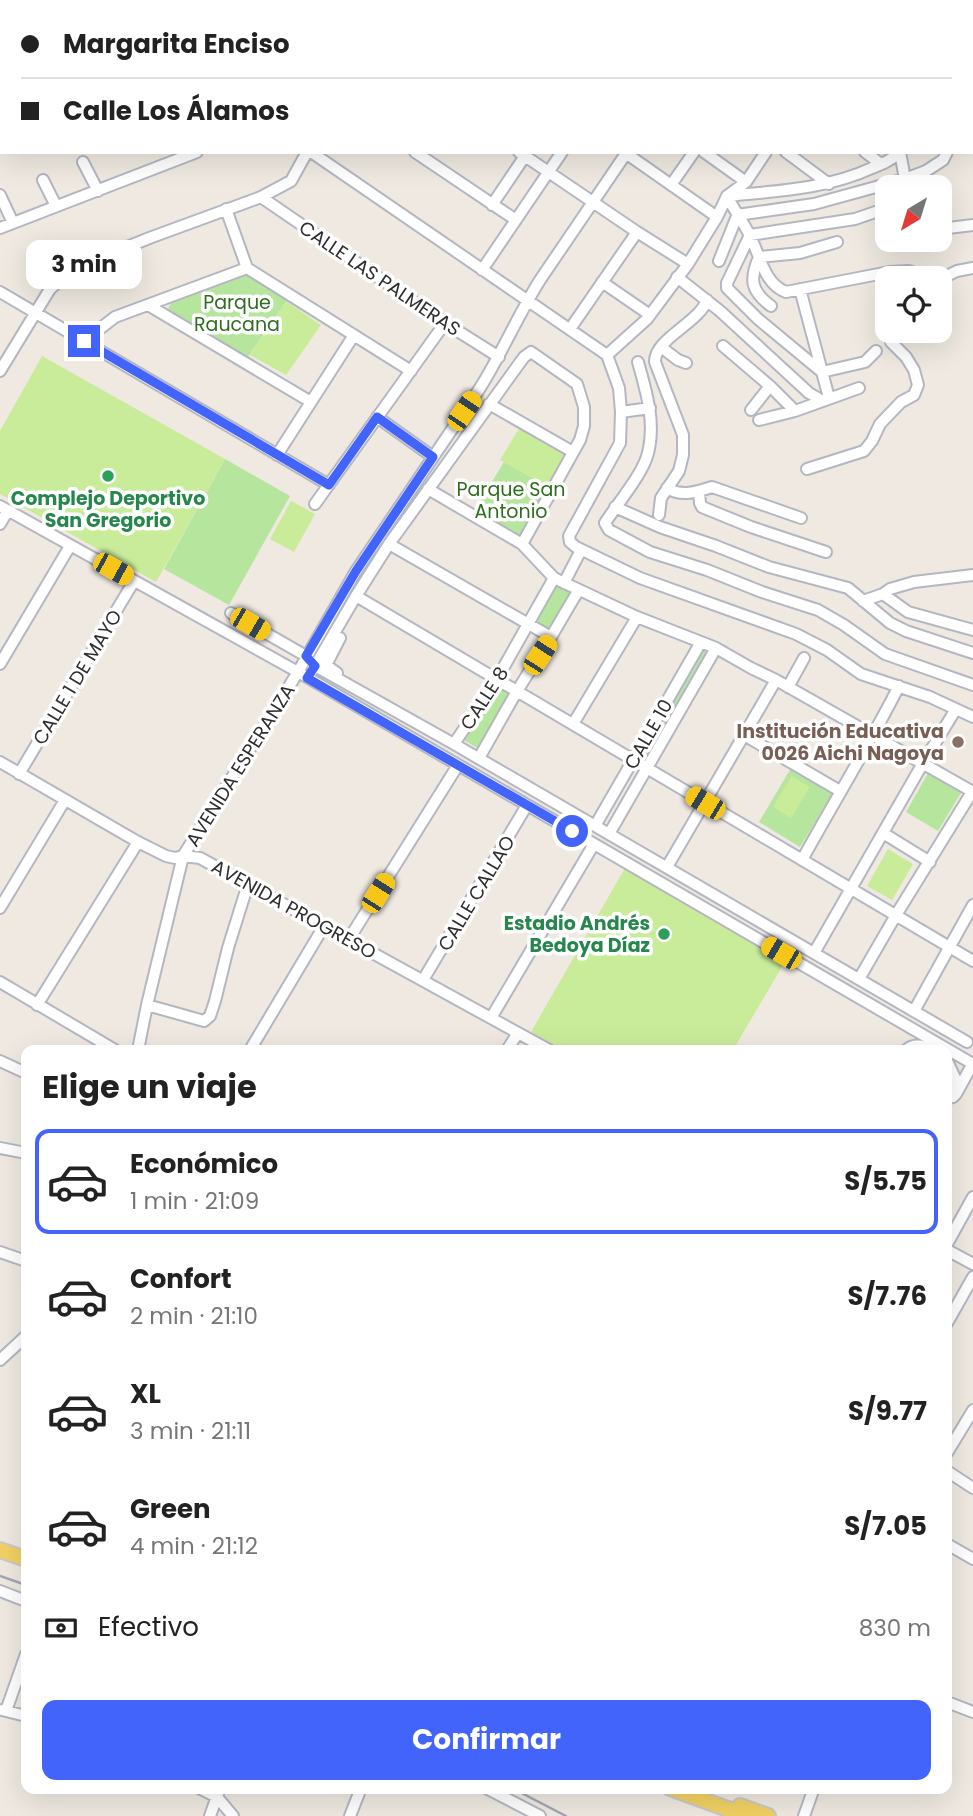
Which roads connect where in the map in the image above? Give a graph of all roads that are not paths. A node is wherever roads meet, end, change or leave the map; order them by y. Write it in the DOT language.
graph roads {
  1 [pos="164,154"];
  2 [pos="192,154"];
  3 [pos="308,154"];
  4 [pos="312,154"];
  5 [pos="418,154"];
  6 [pos="522,154"];
  7 [pos="561,154"];
  8 [pos="626,154"];
  9 [pos="628,154"];
  10 [pos="693,154"];
  11 [pos="707,154"];
  12 [pos="765,154"];
  13 [pos="789,154"];
  14 [pos="868,154"];
  15 [pos="898,154"];
  16 [pos="900,154"];
  17 [pos="946,154"];
  18 [pos="83,162"];
  19 [pos="168,163"];
  20 [pos="881,164"];
  21 [pos="548,172"];
  22 [pos="904,175"];
  23 [pos="916,175"];
  24 [pos="43,180"];
  25 [pos="746,182"];
  26 [pos="829,184"];
  27 [pos="671,185"];
  28 [pos="875,187"];
  29 [pos="98,191"];
  30 [pos="0,195"];
  31 [pos="261,197"];
  32 [pos="727,197"];
  33 [pos="594,202"];
  34 [pos="492,205"];
  35 [pos="56,206"];
  36 [pos="226,209"];
  37 [pos="875,212"];
  38 [pos="737,216"];
  39 [pos="717,217"];
  40 [pos="516,220"];
  41 [pos="13,223"];
  42 [pos="973,225"];
  43 [pos="0,228"];
  44 [pos="952,228"];
  45 [pos="637,232"];
  46 [pos="750,236"];
  47 [pos="837,242"];
  48 [pos="759,257"];
  49 [pos="719,261"];
  50 [pos="688,264"];
  51 [pos="247,268"];
  52 [pos="973,268"];
  53 [pos="482,270"];
  54 [pos="952,273"];
  55 [pos="875,275"];
  56 [pos="677,277"];
  57 [pos="602,282"];
  58 [pos="800,289"];
  59 [pos="784,291"];
  60 [pos="0,292"];
  61 [pos="527,300"];
  62 [pos="707,300"];
  63 [pos="148,305"];
  64 [pos="771,306"];
  65 [pos="35,312"];
  66 [pos="650,315"];
  67 [pos="758,319"];
  68 [pos="445,323"];
  69 [pos="570,329"];
  70 [pos="354,335"];
  71 [pos="84,341"];
  72 [pos="892,343"];
  73 [pos="723,345"];
  74 [pos="661,347"];
  75 [pos="876,351"];
  76 [pos="607,355"];
  77 [pos="499,357"];
  78 [pos="638,362"];
  79 [pos="686,363"];
  80 [pos="0,371"];
  81 [pos="411,371"];
  82 [pos="822,372"];
  83 [pos="770,386"];
  84 [pos="859,388"];
  85 [pos="826,400"];
  86 [pos="311,402"];
  87 [pos="489,404"];
  88 [pos="650,408"];
  89 [pos="751,410"];
  90 [pos="795,411"];
  91 [pos="621,412"];
  92 [pos="377,417"];
  93 [pos="759,420"];
  94 [pos="573,452"];
  95 [pos="276,455"];
  96 [pos="433,457"];
  97 [pos="807,469"];
  98 [pos="329,485"];
  99 [pos="667,488"];
  100 [pos="428,489"];
  101 [pos="699,493"];
  102 [pos="315,504"];
  103 [pos="615,507"];
  104 [pos="4,508"];
  105 [pos="659,515"];
  106 [pos="801,518"];
  107 [pos="0,524"];
  108 [pos="389,544"];
  109 [pos="522,544"];
  110 [pos="71,546"];
  111 [pos="581,550"];
  112 [pos="826,552"];
  113 [pos="973,575"];
  114 [pos="134,581"];
  115 [pos="559,581"];
  116 [pos="578,591"];
  117 [pos="883,594"];
  118 [pos="358,597"];
  119 [pos="863,601"];
  120 [pos="231,613"];
  121 [pos="637,617"];
  122 [pos="528,625"];
  123 [pos="973,630"];
  124 [pos="551,637"];
  125 [pos="701,642"];
  126 [pos="716,648"];
  127 [pos="973,653"];
  128 [pos="306,656"];
  129 [pos="804,658"];
  130 [pos="0,664"];
  131 [pos="315,666"];
  132 [pos="302,675"];
  133 [pos="497,679"];
  134 [pos="776,680"];
  135 [pos="973,685"];
  136 [pos="899,686"];
  137 [pos="788,687"];
  138 [pos="359,691"];
  139 [pos="517,691"];
  140 [pos="956,709"];
  141 [pos="973,717"];
  142 [pos="573,724"];
  143 [pos="744,735"];
  144 [pos="874,736"];
  145 [pos="454,744"];
  146 [pos="479,758"];
  147 [pos="633,760"];
  148 [pos="0,762"];
  149 [pos="923,763"];
  150 [pos="458,765"];
  151 [pos="646,768"];
  152 [pos="19,774"];
  153 [pos="840,791"];
  154 [pos="973,792"];
  155 [pos="65,800"];
  156 [pos="705,803"];
  157 [pos="527,805"];
  158 [pos="595,826"];
  159 [pos="883,833"];
  160 [pos="609,834"];
  161 [pos="138,842"];
  162 [pos="594,844"];
  163 [pos="183,856"];
  164 [pos="802,860"];
  165 [pos="930,862"];
  166 [pos="667,867"];
  167 [pos="248,884"];
  168 [pos="851,889"];
  169 [pos="973,905"];
  170 [pos="0,908"];
  171 [pos="896,915"];
  172 [pos="324,926"];
  173 [pos="349,939"];
  174 [pos="949,948"];
  175 [pos="814,953"];
  176 [pos="973,961"];
  177 [pos="859,979"];
  178 [pos="424,980"];
  179 [pos="0,982"];
  180 [pos="37,1004"];
  181 [pos="147,1005"];
  182 [pos="914,1011"];
  183 [pos="491,1018"];
  184 [pos="518,1032"];
  185 [pos="970,1037"];
  186 [pos="106,1045"];
  187 [pos="139,1045"];
  188 [pos="253,1045"];
  189 [pos="510,1045"];
  190 [pos="540,1045"];
  191 [pos="940,1045"];
  192 [pos="952,1052"];
  193 [pos="959,1056"];
  194 [pos="0,1061"];
  195 [pos="973,1063"];
  196 [pos="952,1070"];
  197 [pos="21,1071"];
  198 [pos="952,1092"];
  199 [pos="952,1094"];
  200 [pos="0,1148"];
  201 [pos="21,1152"];
  202 [pos="973,1197"];
  203 [pos="952,1235"];
  204 [pos="0,1252"];
  205 [pos="952,1253"];
  206 [pos="21,1260"];
  207 [pos="973,1264"];
  208 [pos="973,1277"];
  209 [pos="952,1314"];
  210 [pos="21,1341"];
  211 [pos="0,1360"];
  212 [pos="973,1410"];
  213 [pos="952,1445"];
  214 [pos="952,1474"];
  215 [pos="973,1488"];
  216 [pos="0,1539"];
  217 [pos="21,1547"];
  218 [pos="952,1547"];
  219 [pos="0,1550"];
  220 [pos="21,1557"];
  221 [pos="973,1559"];
  222 [pos="0,1591"];
  223 [pos="21,1599"];
  224 [pos="21,1666"];
  225 [pos="952,1704"];
  226 [pos="3,1710"];
  227 [pos="973,1712"];
  228 [pos="21,1715"];
  229 [pos="218,1794"];
  230 [pos="219,1794"];
  231 [pos="358,1794"];
  232 [pos="498,1794"];
  233 [pos="686,1794"];
  234 [pos="708,1794"];
  235 [pos="812,1794"];
  236 [pos="210,1816"];
  237 [pos="233,1816"];
  238 [pos="350,1816"];
  239 [pos="540,1816"];
  240 [pos="747,1816"];
  241 [pos="768,1816"];
  242 [pos="804,1816"];
  1 -- 19 [label="street"];
  2 -- 19 [label="street"];
  3 -- 31 [label="street"];
  4 -- 53 [label="street"];
  5 -- 34 [label="street"];
  6 -- 21 [label="street"];
  6 -- 34 [label="street"];
  7 -- 21 [label="street"];
  8 -- 33 [label="street, AVENIDA ESPERANZA"];
  9 -- 27 [label="street"];
  10 -- 27 [label="street"];
  11 -- 25 [label="street"];
  12 -- 25 [label="street"];
  13 -- 26 [label="street"];
  14 -- 20 [label="street"];
  15 -- 20 [label="street"];
  16 -- 22 [label="street"];
  17 -- 23 [label="street"];
  18 -- 29 [label="street"];
  19 -- 29 [label="street"];
  20 -- 26 [label="street"];
  21 -- 33 [label="street"];
  21 -- 40 [label="street"];
  24 -- 35 [label="street"];
  25 -- 32 [label="street"];
  26 -- 32 [label="street"];
  27 -- 39 [label="street"];
  28 -- 38 [label="street"];
  29 -- 35 [label="street"];
  30 -- 41 [label="street"];
  31 -- 36 [label="street"];
  31 -- 68 [label="street, CALLE LAS PALMERAS"];
  32 -- 38 [label="street"];
  32 -- 39 [label="street"];
  33 -- 45 [label="street"];
  33 -- 61 [label="street, AVENIDA ESPERANZA"];
  34 -- 40 [label="street"];
  35 -- 41 [label="street"];
  36 -- 51 [label="street"];
  36 -- 65 [label="street"];
  37 -- 46 [label="street"];
  38 -- 46 [label="street"];
  38 -- 49 [label="street"];
  39 -- 50 [label="street"];
  40 -- 53 [label="street"];
  41 -- 43 [label="street"];
  42 -- 44 [label="street"];
  45 -- 50 [label="street"];
  45 -- 57 [label="street"];
  46 -- 48 [label="street"];
  46 -- 67 [label="street"];
  47 -- 48 [label="street"];
  48 -- 59 [label="street"];
  48 -- 64 [label="street"];
  50 -- 56 [label="street"];
  51 -- 63 [label="street"];
  51 -- 70 [label="street"];
  52 -- 54 [label="street"];
  53 -- 61 [label="street"];
  55 -- 58 [label="street"];
  56 -- 62 [label="street"];
  56 -- 66 [label="street"];
  57 -- 66 [label="street"];
  57 -- 69 [label="street"];
  58 -- 59 [label="street"];
  58 -- 82 [label="street"];
  59 -- 64 [label="street"];
  60 -- 65 [label="street"];
  61 -- 69 [label="street"];
  61 -- 77 [label="street, AVENIDA ESPERANZA"];
  62 -- 74 [label="street"];
  62 -- 85 [label="street"];
  63 -- 71 [label="street"];
  63 -- 86 [label="street"];
  64 -- 67 [label="street"];
  65 -- 71 [label="street"];
  65 -- 80 [label="street"];
  66 -- 76 [label="street"];
  67 -- 82 [label="street"];
  68 -- 77 [label="street, CALLE LAS PALMERAS"];
  68 -- 81 [label="street"];
  69 -- 76 [label="street"];
  70 -- 81 [label="street"];
  70 -- 86 [label="street"];
  71 -- 95 [label="street"];
  72 -- 97 [label="street"];
  73 -- 83 [label="street"];
  74 -- 79 [label="street"];
  74 -- 99 [label="street"];
  75 -- 82 [label="street"];
  76 -- 91 [label="street"];
  77 -- 96 [label="street, AVENIDA ESPERANZA"];
  78 -- 88 [label="street"];
  81 -- 92 [label="street"];
  82 -- 85 [label="street"];
  83 -- 89 [label="street"];
  83 -- 90 [label="street"];
  84 -- 85 [label="street"];
  85 -- 90 [label="street"];
  86 -- 95 [label="street"];
  87 -- 94 [label="street"];
  87 -- 94 [label="street"];
  87 -- 100 [label="street"];
  88 -- 91 [label="street"];
  88 -- 103 [label="street"];
  90 -- 93 [label="street"];
  91 -- 111 [label="street"];
  92 -- 96 [label="street"];
  92 -- 98 [label="street"];
  94 -- 109 [label="street"];
  95 -- 98 [label="street"];
  96 -- 128 [label="street, AVENIDA ESPERANZA"];
  98 -- 102 [label="street"];
  99 -- 101 [label="street"];
  99 -- 105 [label="street"];
  100 -- 108 [label="street"];
  100 -- 109 [label="street"];
  101 -- 106 [label="street"];
  101 -- 112 [label="street"];
  103 -- 119 [label="street"];
  103 -- 135 [label="street"];
  104 -- 107 [label="street"];
  104 -- 110 [label="street"];
  108 -- 118 [label="street"];
  108 -- 122 [label="street"];
  109 -- 115 [label="street"];
  110 -- 114 [label="street"];
  110 -- 130 [label="street"];
  111 -- 115 [label="street, CALLE 8"];
  111 -- 136 [label="street"];
  113 -- 117 [label="street"];
  114 -- 132 [label="street"];
  114 -- 152 [label="street, CALLE 1 DE MAYO"];
  115 -- 116 [label="street"];
  115 -- 122 [label="street, CALLE 8"];
  116 -- 121 [label="street"];
  116 -- 124 [label="street"];
  117 -- 119 [label="street"];
  117 -- 123 [label="street"];
  118 -- 131 [label="street"];
  118 -- 133 [label="street"];
  118 -- 138 [label="street"];
  119 -- 127 [label="street"];
  120 -- 128 [label="street"];
  121 -- 125 [label="street"];
  121 -- 142 [label="street"];
  122 -- 124 [label="street"];
  122 -- 133 [label="street, CALLE 8"];
  124 -- 139 [label="street"];
  125 -- 126 [label="street"];
  125 -- 147 [label="street, CALLE 10"];
  126 -- 134 [label="street"];
  126 -- 151 [label="street"];
  128 -- 131 [label="street"];
  128 -- 132 [label="street, AVENIDA ESPERANZA"];
  129 -- 137 [label="street"];
  131 -- 132 [label="street"];
  131 -- 138 [label="street"];
  132 -- 150 [label="street"];
  132 -- 163 [label="street, AVENIDA ESPERANZA"];
  133 -- 139 [label="street"];
  133 -- 145 [label="street, CALLE 8"];
  134 -- 137 [label="street"];
  134 -- 143 [label="street"];
  136 -- 140 [label="street"];
  136 -- 144 [label="street"];
  137 -- 144 [label="street"];
  138 -- 145 [label="street"];
  139 -- 142 [label="street"];
  139 -- 146 [label="street"];
  140 -- 141 [label="street"];
  140 -- 149 [label="street"];
  142 -- 147 [label="street"];
  143 -- 153 [label="street"];
  143 -- 156 [label="street"];
  144 -- 149 [label="street"];
  144 -- 153 [label="street"];
  145 -- 146 [label="street"];
  146 -- 158 [label="street"];
  147 -- 151 [label="street"];
  147 -- 158 [label="street, CALLE 10"];
  148 -- 152 [label="street, AVENIDA PROGRESO"];
  149 -- 154 [label="street"];
  149 -- 159 [label="street"];
  150 -- 157 [label="street"];
  150 -- 173 [label="street"];
  151 -- 156 [label="street"];
  151 -- 160 [label="street"];
  152 -- 155 [label="street, AVENIDA PROGRESO"];
  153 -- 164 [label="street"];
  154 -- 165 [label="street"];
  155 -- 161 [label="street, AVENIDA PROGRESO"];
  155 -- 170 [label="street"];
  156 -- 164 [label="street"];
  156 -- 166 [label="street"];
  157 -- 162 [label="street"];
  157 -- 178 [label="street, CALLE CALLAO"];
  158 -- 160 [label="street"];
  159 -- 165 [label="street"];
  159 -- 168 [label="street"];
  160 -- 166 [label="street"];
  161 -- 163 [label="street, AVENIDA PROGRESO"];
  161 -- 180 [label="street"];
  162 -- 183 [label="street"];
  162 -- 191 [label="street"];
  163 -- 167 [label="street, AVENIDA PROGRESO"];
  163 -- 181 [label="street, AVENIDA ESPERANZA"];
  164 -- 168 [label="street"];
  165 -- 171 [label="street"];
  166 -- 175 [label="street"];
  167 -- 172 [label="street, AVENIDA PROGRESO"];
  167 -- 181 [label="street"];
  168 -- 171 [label="street"];
  168 -- 175 [label="street"];
  169 -- 174 [label="street"];
  171 -- 174 [label="street"];
  171 -- 177 [label="street"];
  172 -- 173 [label="street, AVENIDA PROGRESO"];
  172 -- 188 [label="street"];
  173 -- 178 [label="street, AVENIDA PROGRESO"];
  174 -- 176 [label="street"];
  174 -- 182 [label="street"];
  175 -- 177 [label="street"];
  177 -- 182 [label="street"];
  178 -- 183 [label="street, AVENIDA PROGRESO"];
  179 -- 180 [label="street"];
  180 -- 186 [label="street"];
  181 -- 187 [label="street, AVENIDA ESPERANZA"];
  182 -- 185 [label="street"];
  183 -- 184 [label="street, AVENIDA PROGRESO"];
  184 -- 189 [label="street"];
  184 -- 190 [label="street, AVENIDA PROGRESO"];
  185 -- 193 [label="street"];
  192 -- 193 [label="street"];
  193 -- 195 [label="street"];
  194 -- 197 [label="street"];
  195 -- 199 [label="street"];
  196 -- 198 [label="street"];
  200 -- 201 [label="street"];
  202 -- 203 [label="street"];
  204 -- 206 [label="street"];
  205 -- 207 [label="street"];
  208 -- 209 [label="street"];
  210 -- 211 [label="street"];
  212 -- 213 [label="street"];
  214 -- 215 [label="street"];
  216 -- 217 [label="main road"];
  218 -- 221 [label="street"];
  219 -- 220 [label="main road"];
  222 -- 223 [label="street"];
  224 -- 226 [label="street"];
  225 -- 227 [label="street"];
  226 -- 228 [label="street"];
  229 -- 236 [label="street"];
  230 -- 237 [label="street"];
  231 -- 238 [label="street"];
  232 -- 239 [label="street"];
  233 -- 240 [label="main road"];
  234 -- 241 [label="main road"];
  235 -- 242 [label="street"];
}
